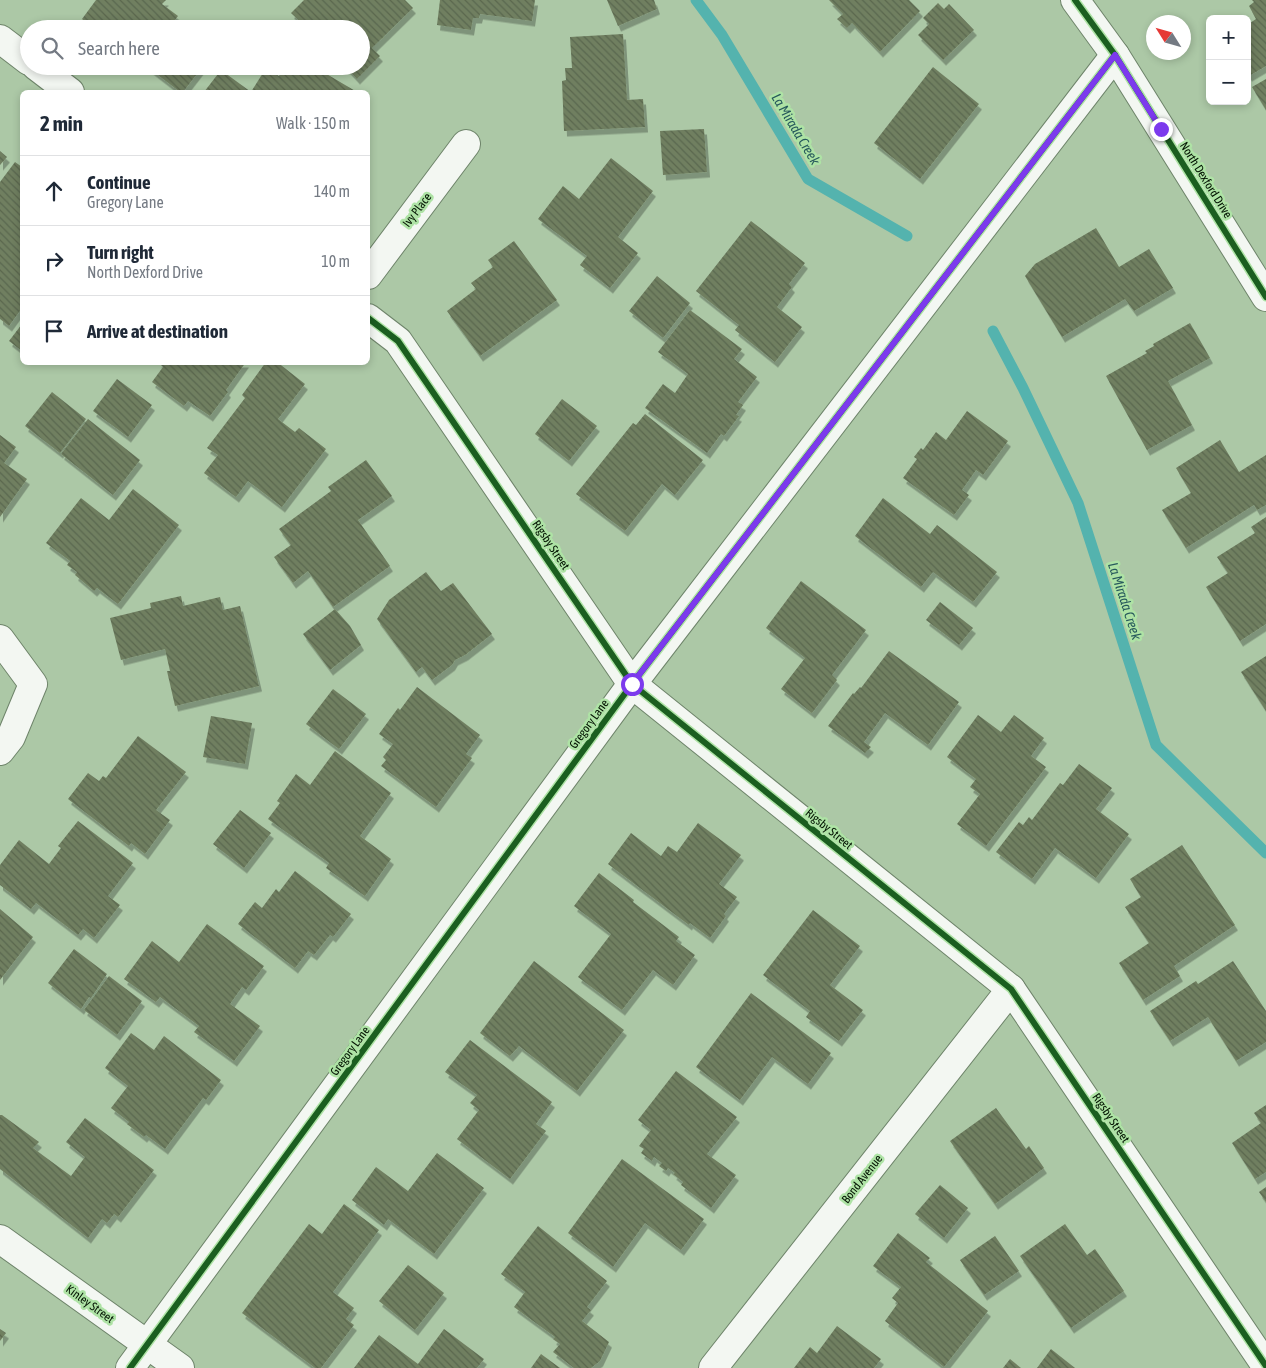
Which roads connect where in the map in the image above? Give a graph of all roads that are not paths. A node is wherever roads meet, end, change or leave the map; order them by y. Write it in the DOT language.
graph roads {
  1 [pos="1074,0"];
  2 [pos="0,39"];
  3 [pos="20,54"];
  4 [pos="1115,55"];
  5 [pos="48,75"];
  6 [pos="67,90"];
  7 [pos="466,144"];
  8 [pos="370,272"];
  9 [pos="1266,298"];
  10 [pos="370,320"];
  11 [pos="0,639"];
  12 [pos="632,684"];
  13 [pos="0,751"];
  14 [pos="1011,990"];
  15 [pos="0,1239"];
  16 [pos="148,1346"];
  17 [pos="1266,1366"];
  18 [pos="130,1368"];
  19 [pos="180,1368"];
  20 [pos="713,1368"];
  1 -- 4 [label="street, North Dexford Drive"];
  2 -- 3 [label="street"];
  4 -- 9 [label="street, North Dexford Drive"];
  4 -- 12 [label="street, Gregory Lane"];
  5 -- 6 [label="street"];
  7 -- 8 [label="street, Ivy Place"];
  10 -- 12 [label="street, Rigsby Street"];
  11 -- 13 [label="street"];
  12 -- 14 [label="street, Rigsby Street"];
  12 -- 16 [label="street, Gregory Lane"];
  14 -- 17 [label="street, Rigsby Street"];
  14 -- 20 [label="street, Bond Avenue"];
  15 -- 16 [label="street, Kinley Street"];
  16 -- 18 [label="street, Gregory Lane"];
  16 -- 19 [label="street, Kinley Street"];
}
